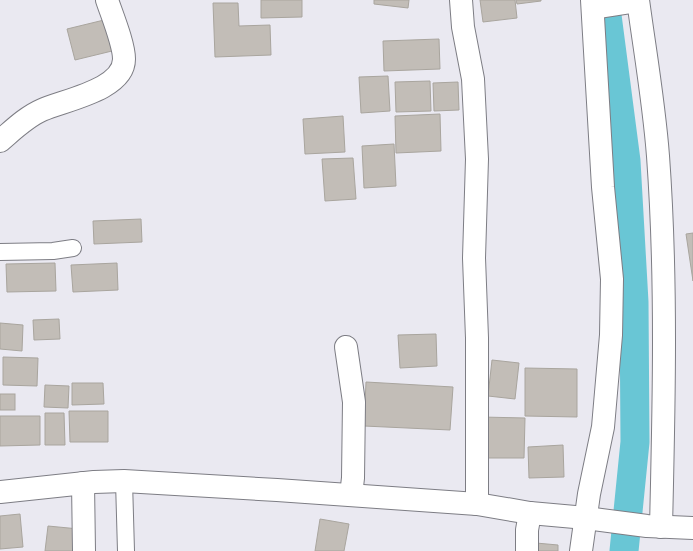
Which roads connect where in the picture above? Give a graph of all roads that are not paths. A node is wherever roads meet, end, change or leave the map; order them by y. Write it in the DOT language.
graph roads {
  1 [pos="461,0"];
  2 [pos="108,1"];
  3 [pos="636,1"];
  4 [pos="595,5"];
  5 [pos="0,141"];
  6 [pos="73,248"];
  7 [pos="0,252"];
  8 [pos="346,347"];
  9 [pos="124,481"];
  10 [pos="83,483"];
  11 [pos="0,492"];
  12 [pos="351,495"];
  13 [pos="477,504"];
  14 [pos="530,513"];
  15 [pos="595,519"];
  16 [pos="654,526"];
  17 [pos="693,528"];
  18 [pos="84,551"];
  19 [pos="126,551"];
  20 [pos="527,551"];
  21 [pos="581,551"];
  1 -- 13 [label="street"];
  2 -- 5 [label="street"];
  3 -- 4 [label="street"];
  3 -- 16 [label="street"];
  4 -- 15 [label="street"];
  6 -- 7 [label="lane"];
  8 -- 12 [label="street"];
  9 -- 10 [label="street"];
  9 -- 12 [label="street"];
  9 -- 19 [label="lane"];
  10 -- 11 [label="street"];
  10 -- 18 [label="street"];
  12 -- 13 [label="street"];
  13 -- 14 [label="street"];
  14 -- 15 [label="street"];
  14 -- 20 [label="street"];
  15 -- 16 [label="street"];
  15 -- 21 [label="street"];
  16 -- 17 [label="street"];
}
